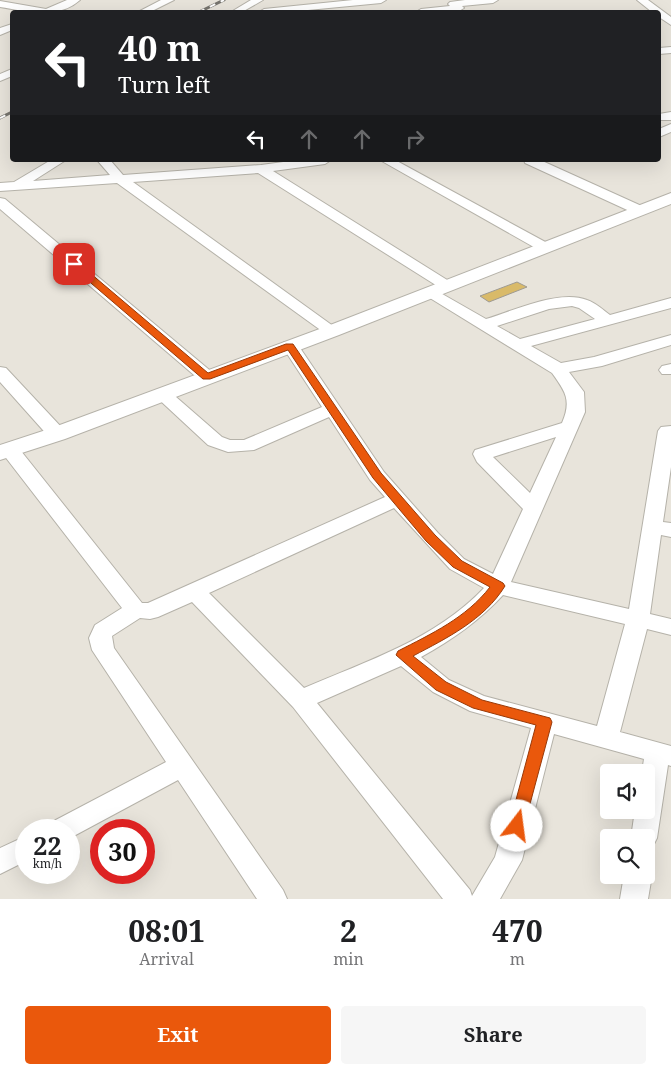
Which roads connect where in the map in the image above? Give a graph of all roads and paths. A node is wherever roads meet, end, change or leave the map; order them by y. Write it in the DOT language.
graph roads {
  1 [pos="56,0"];
  2 [pos="170,0"];
  3 [pos="258,0"];
  4 [pos="381,0"];
  5 [pos="493,0"];
  6 [pos="642,0"];
  7 [pos="72,1"];
  8 [pos="0,4"];
  9 [pos="344,4"];
  10 [pos="456,6"];
  11 [pos="35,10"];
  12 [pos="52,10"];
  13 [pos="148,10"];
  14 [pos="243,10"];
  15 [pos="304,10"];
  16 [pos="352,10"];
  17 [pos="433,10"];
  18 [pos="655,10"];
  19 [pos="10,22"];
  20 [pos="0,32"];
  21 [pos="57,162"];
  22 [pos="105,162"];
  23 [pos="301,162"];
  24 [pos="390,162"];
  25 [pos="534,162"];
  26 [pos="266,165"];
  27 [pos="119,178"];
  28 [pos="17,185"];
  29 [pos="0,187"];
  30 [pos="671,198"];
  31 [pos="0,202"];
  32 [pos="641,211"];
  33 [pos="544,247"];
  34 [pos="438,289"];
  35 [pos="671,303"];
  36 [pos="608,320"];
  37 [pos="486,324"];
  38 [pos="332,331"];
  39 [pos="671,340"];
  40 [pos="520,344"];
  41 [pos="290,346"];
  42 [pos="558,369"];
  43 [pos="0,372"];
  44 [pos="207,377"];
  45 [pos="162,394"];
  46 [pos="332,409"];
  47 [pos="568,427"];
  48 [pos="667,431"];
  49 [pos="57,434"];
  50 [pos="5,452"];
  51 [pos="397,499"];
  52 [pos="532,507"];
  53 [pos="662,528"];
  54 [pos="498,586"];
  55 [pos="195,592"];
  56 [pos="136,610"];
  57 [pos="638,619"];
  58 [pos="671,627"];
  59 [pos="403,655"];
  60 [pos="301,700"];
  61 [pos="544,722"];
  62 [pos="606,738"];
  63 [pos="665,754"];
  64 [pos="182,766"];
  65 [pos="80,820"];
  66 [pos="646,829"];
  67 [pos="15,854"];
  68 [pos="0,862"];
  69 [pos="636,884"];
  70 [pos="273,899"];
  71 [pos="460,899"];
  72 [pos="485,899"];
  73 [pos="634,899"];
  1 -- 7 [label="street"];
  2 -- 13 [label="street"];
  3 -- 14 [label="street"];
  4 -- 9 [label="street"];
  5 -- 10 [label="street"];
  6 -- 18 [label="street"];
  7 -- 12 [label="street"];
  8 -- 11 [label="street"];
  9 -- 15 [label="street"];
  9 -- 16 [label="street"];
  10 -- 17 [label="street"];
  19 -- 20 [label="street"];
  21 -- 28 [label="street"];
  22 -- 27 [label="street"];
  23 -- 26 [label="street"];
  24 -- 33 [label="street"];
  25 -- 32 [label="street"];
  26 -- 27 [label="street"];
  26 -- 34 [label="street"];
  27 -- 28 [label="street"];
  27 -- 38 [label="street"];
  28 -- 29 [label="street"];
  30 -- 32 [label="street"];
  31 -- 44 [label="street"];
  32 -- 33 [label="street"];
  33 -- 34 [label="street"];
  34 -- 37 [label="street"];
  34 -- 38 [label="street"];
  35 -- 36 [label="street"];
  36 -- 37 [label="street"];
  36 -- 40 [label="street"];
  37 -- 40 [label="street"];
  38 -- 41 [label="street"];
  39 -- 42 [label="street"];
  40 -- 42 [label="street"];
  41 -- 44 [label="street"];
  41 -- 46 [label="street"];
  42 -- 47 [label="street"];
  43 -- 49 [label="street"];
  44 -- 45 [label="street"];
  45 -- 46 [label="street"];
  45 -- 49 [label="street"];
  46 -- 51 [label="street"];
  47 -- 52 [label="street"];
  47 -- 52 [label="street"];
  48 -- 53 [label="street"];
  49 -- 50 [label="street"];
  50 -- 56 [label="street"];
  51 -- 54 [label="street"];
  51 -- 55 [label="street"];
  52 -- 54 [label="street"];
  53 -- 57 [label="street"];
  54 -- 57 [label="street"];
  54 -- 59 [label="street"];
  55 -- 56 [label="street"];
  55 -- 60 [label="street"];
  56 -- 64 [label="street"];
  57 -- 58 [label="street"];
  57 -- 62 [label="street"];
  59 -- 60 [label="street"];
  59 -- 61 [label="street"];
  60 -- 71 [label="street"];
  61 -- 62 [label="street"];
  61 -- 72 [label="street"];
  62 -- 63 [label="street"];
  63 -- 66 [label="street"];
  64 -- 65 [label="street"];
  64 -- 70 [label="street"];
  67 -- 68 [label="street"];
  69 -- 73 [label="street"];
}
